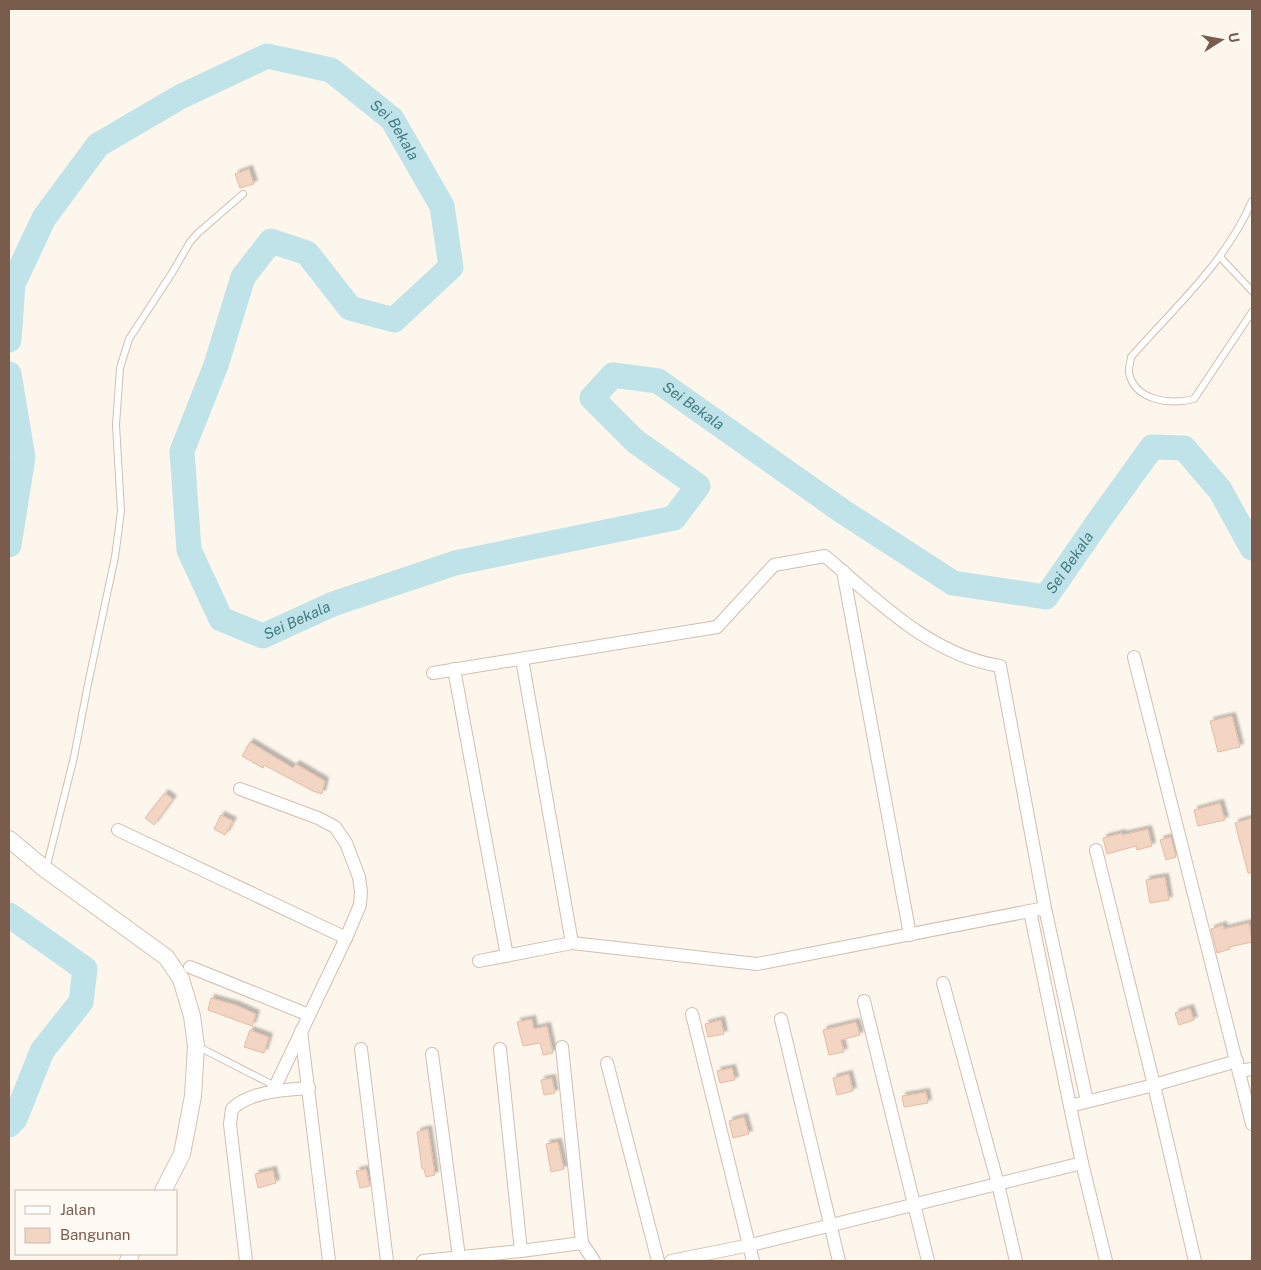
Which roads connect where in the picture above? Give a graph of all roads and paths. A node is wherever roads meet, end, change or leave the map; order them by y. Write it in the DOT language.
graph roads {
  1 [pos="243,194"];
  2 [pos="1252,201"];
  3 [pos="1220,257"];
  4 [pos="1252,291"];
  5 [pos="1252,312"];
  6 [pos="843,571"];
  7 [pos="1134,657"];
  8 [pos="522,659"];
  9 [pos="454,669"];
  10 [pos="433,673"];
  11 [pos="240,789"];
  12 [pos="118,830"];
  13 [pos="9,839"];
  14 [pos="1096,850"];
  15 [pos="46,870"];
  16 [pos="1045,908"];
  17 [pos="1030,911"];
  18 [pos="910,935"];
  19 [pos="346,938"];
  20 [pos="572,942"];
  21 [pos="507,956"];
  22 [pos="479,961"];
  23 [pos="190,967"];
  24 [pos="942,983"];
  25 [pos="864,1001"];
  26 [pos="692,1014"];
  27 [pos="309,1015"];
  28 [pos="781,1019"];
  29 [pos="301,1031"];
  30 [pos="196,1046"];
  31 [pos="562,1047"];
  32 [pos="500,1049"];
  33 [pos="361,1050"];
  34 [pos="432,1054"];
  35 [pos="1078,1059"];
  36 [pos="607,1062"];
  37 [pos="1062,1063"];
  38 [pos="1238,1066"];
  39 [pos="1252,1069"];
  40 [pos="1154,1085"];
  41 [pos="309,1088"];
  42 [pos="274,1089"];
  43 [pos="1088,1102"];
  44 [pos="1070,1106"];
  45 [pos="1252,1124"];
  46 [pos="1082,1163"];
  47 [pos="998,1184"];
  48 [pos="164,1190"];
  49 [pos="915,1205"];
  50 [pos="831,1225"];
  51 [pos="582,1243"];
  52 [pos="749,1245"];
  53 [pos="521,1251"];
  54 [pos="459,1257"];
  55 [pos="507,1257"];
  56 [pos="246,1261"];
  57 [pos="330,1261"];
  58 [pos="387,1261"];
  59 [pos="423,1261"];
  60 [pos="594,1261"];
  61 [pos="658,1261"];
  62 [pos="671,1261"];
  63 [pos="752,1261"];
  64 [pos="839,1261"];
  65 [pos="928,1261"];
  66 [pos="1016,1261"];
  67 [pos="1106,1261"];
  68 [pos="1195,1261"];
  1 -- 15 [label="lane"];
  2 -- 3 [label="lane"];
  3 -- 4 [label="lane"];
  3 -- 5 [label="lane"];
  6 -- 8 [label="street"];
  6 -- 16 [label="street"];
  6 -- 18 [label="street"];
  7 -- 38 [label="street"];
  8 -- 9 [label="street"];
  8 -- 20 [label="street"];
  9 -- 10 [label="street"];
  9 -- 21 [label="street"];
  11 -- 19 [label="street"];
  12 -- 19 [label="street"];
  13 -- 15 [label="main road"];
  14 -- 40 [label="street"];
  15 -- 30 [label="main road"];
  16 -- 17 [label="street"];
  16 -- 35 [label="street"];
  17 -- 18 [label="street"];
  17 -- 37 [label="street"];
  18 -- 20 [label="street"];
  19 -- 27 [label="street"];
  20 -- 21 [label="street"];
  21 -- 22 [label="street"];
  23 -- 27 [label="street"];
  24 -- 47 [label="street"];
  25 -- 49 [label="street"];
  26 -- 52 [label="street"];
  27 -- 29 [label="street"];
  28 -- 50 [label="street"];
  29 -- 41 [label="street"];
  29 -- 42 [label="street"];
  30 -- 42 [label="lane"];
  30 -- 48 [label="main road"];
  31 -- 51 [label="street"];
  32 -- 53 [label="street"];
  33 -- 58 [label="street"];
  34 -- 54 [label="street"];
  35 -- 37 [label="street"];
  35 -- 43 [label="street"];
  36 -- 61 [label="street"];
  37 -- 44 [label="street"];
  38 -- 39 [label="street"];
  38 -- 40 [label="street"];
  38 -- 45 [label="street"];
  40 -- 43 [label="street"];
  40 -- 68 [label="street"];
  41 -- 42 [label="street"];
  41 -- 57 [label="street"];
  42 -- 56 [label="street"];
  43 -- 44 [label="street"];
  44 -- 46 [label="street"];
  46 -- 47 [label="street"];
  46 -- 67 [label="street"];
  47 -- 49 [label="street"];
  47 -- 66 [label="street"];
  49 -- 50 [label="street"];
  49 -- 65 [label="street"];
  50 -- 52 [label="street"];
  50 -- 64 [label="street"];
  51 -- 53 [label="street"];
  51 -- 60 [label="street"];
  52 -- 62 [label="street"];
  52 -- 63 [label="street"];
  53 -- 55 [label="street"];
  54 -- 55 [label="street"];
  54 -- 59 [label="street"];
}
